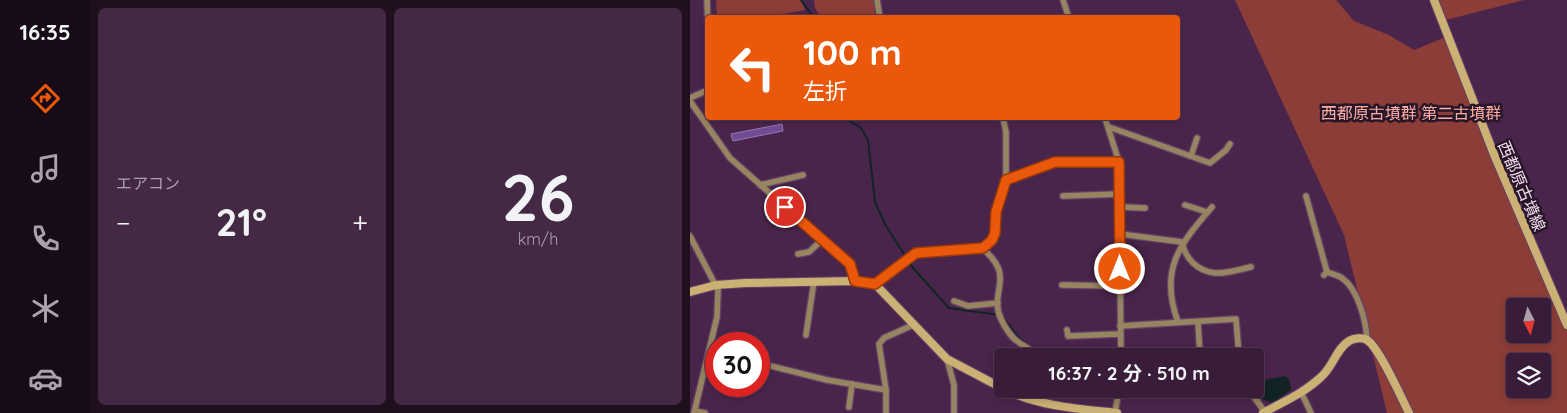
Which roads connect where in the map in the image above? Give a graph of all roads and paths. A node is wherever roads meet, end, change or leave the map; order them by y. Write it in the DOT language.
graph roads {
  1 [pos="707,0"];
  2 [pos="877,0"];
  3 [pos="1063,0"];
  4 [pos="1434,0"];
  5 [pos="708,15"];
  6 [pos="880,15"];
  7 [pos="1068,15"];
  8 [pos="705,92"];
  9 [pos="690,99"];
  10 [pos="1003,120"];
  11 [pos="1106,120"];
  12 [pos="1108,127"];
  13 [pos="1197,138"];
  14 [pos="1230,144"];
  15 [pos="1191,156"];
  16 [pos="1119,162"];
  17 [pos="803,175"];
  18 [pos="1006,180"];
  19 [pos="760,185"];
  20 [pos="1120,194"];
  21 [pos="1064,196"];
  22 [pos="1306,196"];
  23 [pos="1185,205"];
  24 [pos="1120,206"];
  25 [pos="1212,207"];
  26 [pos="1145,208"];
  27 [pos="1207,212"];
  28 [pos="1120,234"];
  29 [pos="690,236"];
  30 [pos="822,240"];
  31 [pos="1182,242"];
  32 [pos="983,248"];
  33 [pos="798,254"];
  34 [pos="1251,267"];
  35 [pos="814,281"];
  36 [pos="855,281"];
  37 [pos="875,284"];
  38 [pos="716,285"];
  39 [pos="1062,285"];
  40 [pos="1120,286"];
  41 [pos="690,292"];
  42 [pos="954,301"];
  43 [pos="998,303"];
  44 [pos="1178,322"];
  45 [pos="1198,322"];
  46 [pos="914,325"];
  47 [pos="1567,325"];
  48 [pos="1120,326"];
  49 [pos="1067,330"];
  50 [pos="713,332"];
  51 [pos="1120,334"];
  52 [pos="806,336"];
  53 [pos="1367,339"];
  54 [pos="1029,348"];
  55 [pos="1121,348"];
  56 [pos="1200,348"];
  57 [pos="1238,348"];
  58 [pos="947,359"];
  59 [pos="770,365"];
  60 [pos="705,367"];
  61 [pos="994,383"];
  62 [pos="852,384"];
  63 [pos="886,390"];
  64 [pos="1302,392"];
  65 [pos="1025,398"];
  66 [pos="1118,398"];
  67 [pos="1254,398"];
  68 [pos="1035,400"];
  69 [pos="849,407"];
  70 [pos="695,412"];
  71 [pos="1264,412"];
  72 [pos="705,413"];
  73 [pos="886,413"];
  74 [pos="954,413"];
  75 [pos="1105,413"];
  76 [pos="1116,413"];
  77 [pos="1311,413"];
  78 [pos="1409,413"];
  1 -- 5 [label="street"];
  2 -- 6 [label="street"];
  3 -- 7 [label="street"];
  4 -- 47 [label="street, 西都原古墳線"];
  8 -- 9 [label="street"];
  9 -- 19 [label="street"];
  10 -- 18 [label="street"];
  11 -- 12 [label="street"];
  12 -- 15 [label="street"];
  12 -- 16 [label="street"];
  13 -- 15 [label="street"];
  14 -- 15 [label="street"];
  16 -- 18 [label="street"];
  16 -- 20 [label="street"];
  17 -- 19 [label="street"];
  18 -- 32 [label="street"];
  19 -- 30 [label="street"];
  20 -- 21 [label="street"];
  20 -- 24 [label="street"];
  22 -- 53 [label="street"];
  23 -- 27 [label="street"];
  24 -- 26 [label="street"];
  24 -- 28 [label="street"];
  25 -- 27 [label="street"];
  27 -- 31 [label="street"];
  28 -- 31 [label="street"];
  28 -- 40 [label="street"];
  29 -- 38 [label="street"];
  30 -- 33 [label="street"];
  30 -- 36 [label="street"];
  31 -- 34 [label="street"];
  31 -- 44 [label="street"];
  32 -- 37 [label="street"];
  32 -- 43 [label="street"];
  35 -- 36 [label="street"];
  35 -- 38 [label="street"];
  35 -- 52 [label="street"];
  36 -- 37 [label="street"];
  37 -- 46 [label="street"];
  38 -- 41 [label="street"];
  38 -- 50 [label="street"];
  39 -- 40 [label="street"];
  40 -- 48 [label="street"];
  42 -- 43 [label="street"];
  43 -- 54 [label="street"];
  44 -- 45 [label="street"];
  44 -- 48 [label="street"];
  45 -- 56 [label="street"];
  45 -- 57 [label="street"];
  46 -- 58 [label="street"];
  46 -- 63 [label="street"];
  48 -- 51 [label="street"];
  49 -- 51 [label="street"];
  51 -- 55 [label="street"];
  53 -- 64 [label="street"];
  53 -- 78 [label="street"];
  58 -- 61 [label="street"];
  58 -- 74 [label="street"];
  59 -- 62 [label="street"];
  60 -- 70 [label="street"];
  62 -- 63 [label="street"];
  62 -- 69 [label="street"];
  63 -- 73 [label="street"];
  64 -- 71 [label="street"];
  64 -- 77 [label="street"];
  65 -- 68 [label="street"];
  66 -- 76 [label="street"];
  67 -- 71 [label="street"];
  68 -- 75 [label="street"];
  70 -- 72 [label="street"];
  75 -- 76 [label="street"];
}
